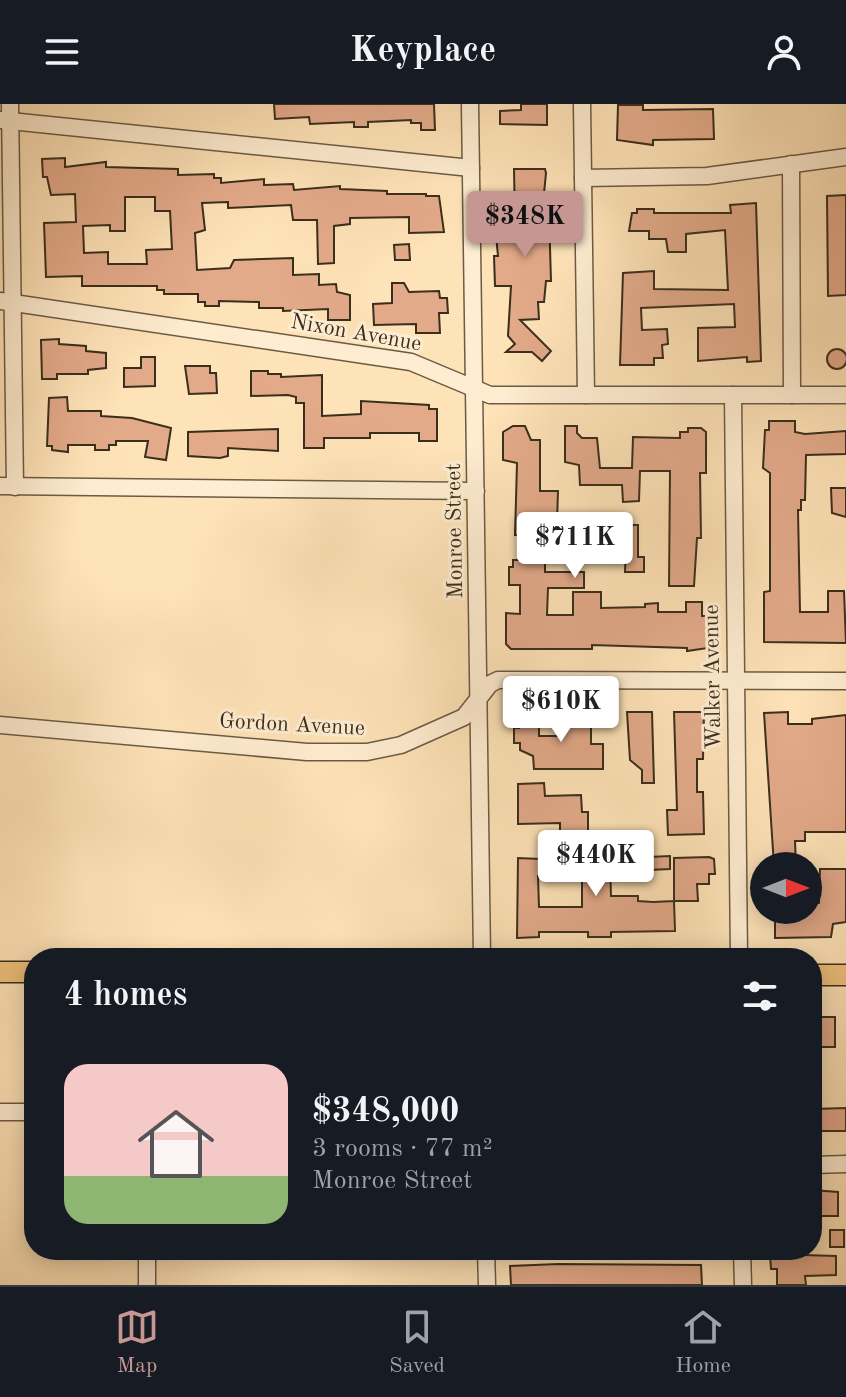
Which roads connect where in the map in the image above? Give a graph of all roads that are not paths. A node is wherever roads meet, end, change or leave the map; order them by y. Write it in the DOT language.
graph roads {
  1 [pos="470,104"];
  2 [pos="582,104"];
  3 [pos="6,115"];
  4 [pos="846,157"];
  5 [pos="791,164"];
  6 [pos="471,168"];
  7 [pos="583,178"];
  8 [pos="7,302"];
  9 [pos="475,390"];
  10 [pos="586,395"];
  11 [pos="733,395"];
  12 [pos="792,395"];
  13 [pos="846,395"];
  14 [pos="8,486"];
  15 [pos="476,491"];
  16 [pos="734,681"];
  17 [pos="846,681"];
  18 [pos="479,702"];
  19 [pos="0,725"];
  20 [pos="482,948"];
  21 [pos="739,948"];
  22 [pos="0,972"];
  23 [pos="24,972"];
  24 [pos="822,975"];
  25 [pos="846,975"];
  26 [pos="0,1112"];
  27 [pos="24,1112"];
  28 [pos="846,1164"];
  29 [pos="822,1165"];
  30 [pos="147,1260"];
  31 [pos="486,1260"];
  32 [pos="742,1260"];
  33 [pos="147,1285"];
  34 [pos="487,1285"];
  35 [pos="743,1285"];
  1 -- 6 [label="street, Monroe Street"];
  2 -- 7 [label="street"];
  3 -- 6 [label="street"];
  3 -- 8 [label="street"];
  4 -- 5 [label="street"];
  5 -- 7 [label="street"];
  5 -- 12 [label="street"];
  6 -- 9 [label="street, Monroe Street"];
  7 -- 10 [label="street"];
  8 -- 9 [label="street, Nixon Avenue"];
  8 -- 14 [label="street"];
  9 -- 10 [label="street, Nixon Avenue"];
  9 -- 15 [label="street, Monroe Street"];
  10 -- 11 [label="street, Nixon Avenue"];
  11 -- 12 [label="street, Nixon Avenue"];
  11 -- 16 [label="street, Walker Avenue"];
  12 -- 13 [label="street, Nixon Avenue"];
  14 -- 15 [label="street"];
  15 -- 18 [label="street, Monroe Street"];
  16 -- 17 [label="street, Gordon Avenue"];
  16 -- 18 [label="street, Gordon Avenue"];
  16 -- 21 [label="street, Walker Avenue"];
  18 -- 19 [label="street, Gordon Avenue"];
  18 -- 20 [label="street, Monroe Street"];
  22 -- 23 [label="main road"];
  24 -- 25 [label="main road"];
  26 -- 27 [label="street"];
  28 -- 29 [label="street"];
  30 -- 33 [label="street"];
  31 -- 34 [label="street"];
  32 -- 35 [label="street"];
}
